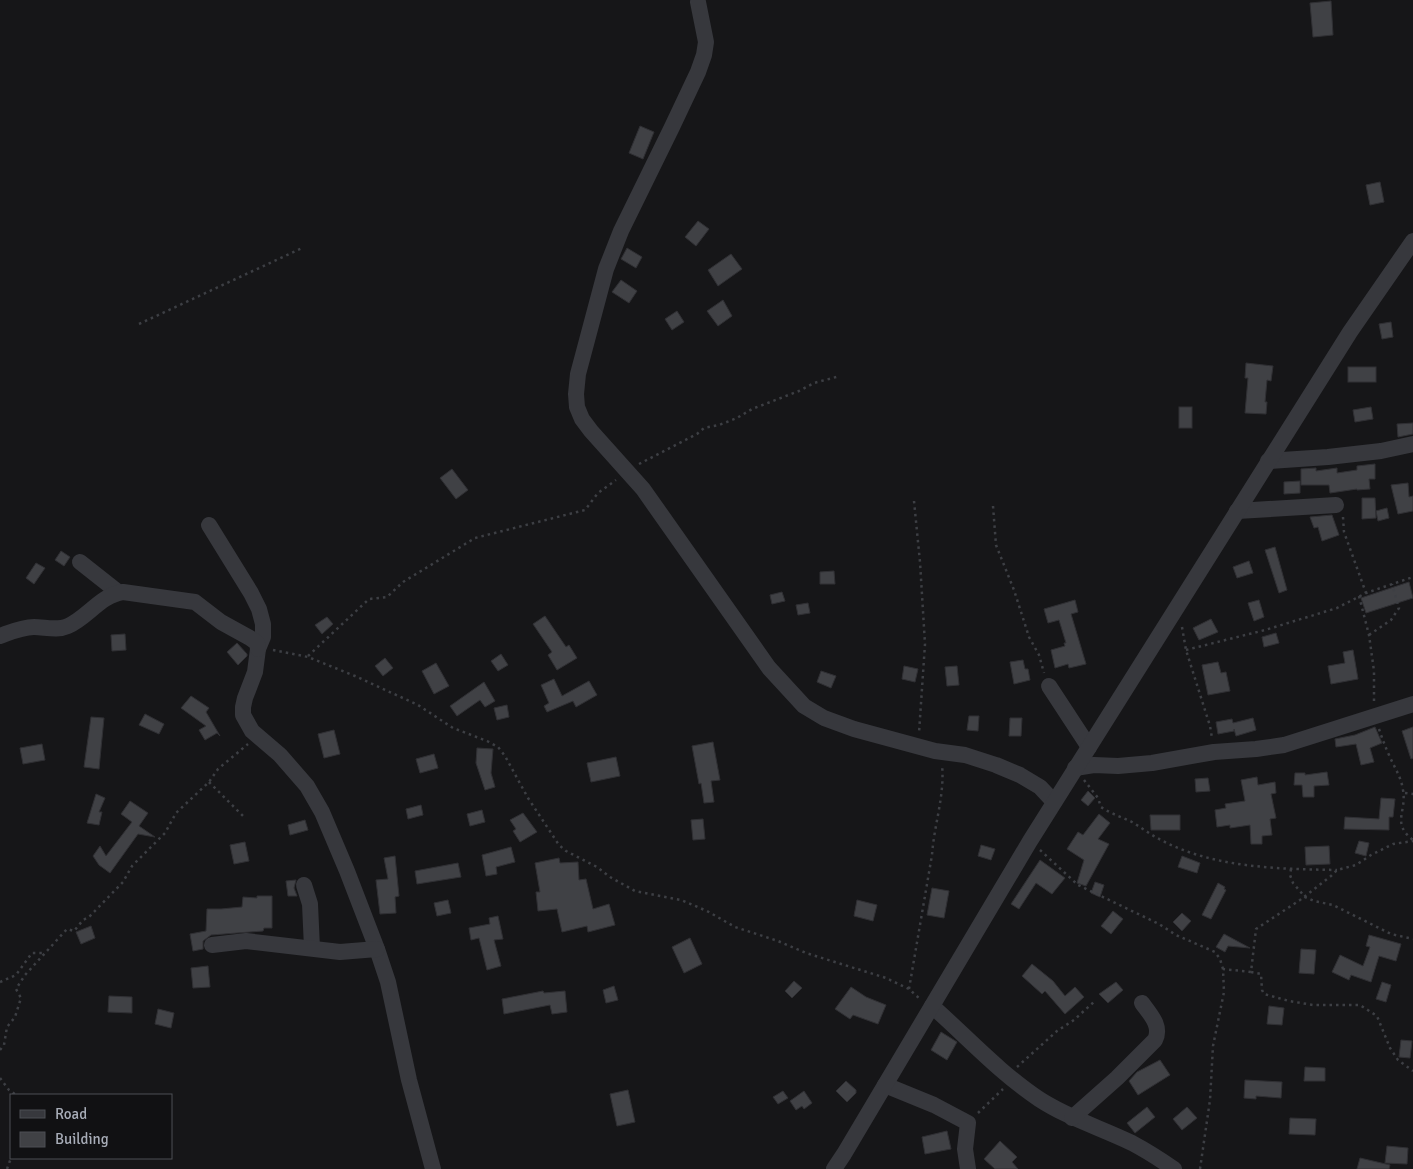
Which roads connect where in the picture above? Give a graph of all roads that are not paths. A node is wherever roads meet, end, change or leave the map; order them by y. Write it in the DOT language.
graph roads {
  1 [pos="698,2"];
  2 [pos="1413,241"];
  3 [pos="1413,444"];
  4 [pos="1268,461"];
  5 [pos="1336,505"];
  6 [pos="1237,511"];
  7 [pos="209,525"];
  8 [pos="80,562"];
  9 [pos="118,592"];
  10 [pos="0,636"];
  11 [pos="260,646"];
  12 [pos="1049,686"];
  13 [pos="1413,704"];
  14 [pos="1089,747"];
  15 [pos="1075,768"];
  16 [pos="1054,802"];
  17 [pos="304,885"];
  18 [pos="212,945"];
  19 [pos="312,948"];
  20 [pos="377,949"];
  21 [pos="1142,1003"];
  22 [pos="932,1006"];
  23 [pos="885,1085"];
  24 [pos="1072,1118"];
  25 [pos="433,1169"];
  26 [pos="834,1169"];
  27 [pos="968,1169"];
  28 [pos="1174,1169"];
  1 -- 16 [label="street"];
  2 -- 4 [label="street"];
  3 -- 4 [label="street"];
  4 -- 6 [label="street"];
  5 -- 6 [label="street"];
  6 -- 14 [label="street"];
  7 -- 11 [label="street"];
  8 -- 9 [label="street"];
  9 -- 10 [label="street"];
  9 -- 11 [label="street"];
  11 -- 20 [label="street"];
  12 -- 14 [label="street"];
  13 -- 15 [label="street"];
  14 -- 15 [label="street"];
  15 -- 16 [label="street"];
  16 -- 22 [label="street"];
  17 -- 19 [label="street"];
  18 -- 19 [label="street"];
  19 -- 20 [label="street"];
  20 -- 25 [label="street"];
  21 -- 24 [label="street"];
  22 -- 23 [label="street"];
  22 -- 24 [label="street"];
  23 -- 26 [label="street"];
  23 -- 27 [label="street"];
  24 -- 28 [label="street"];
}
